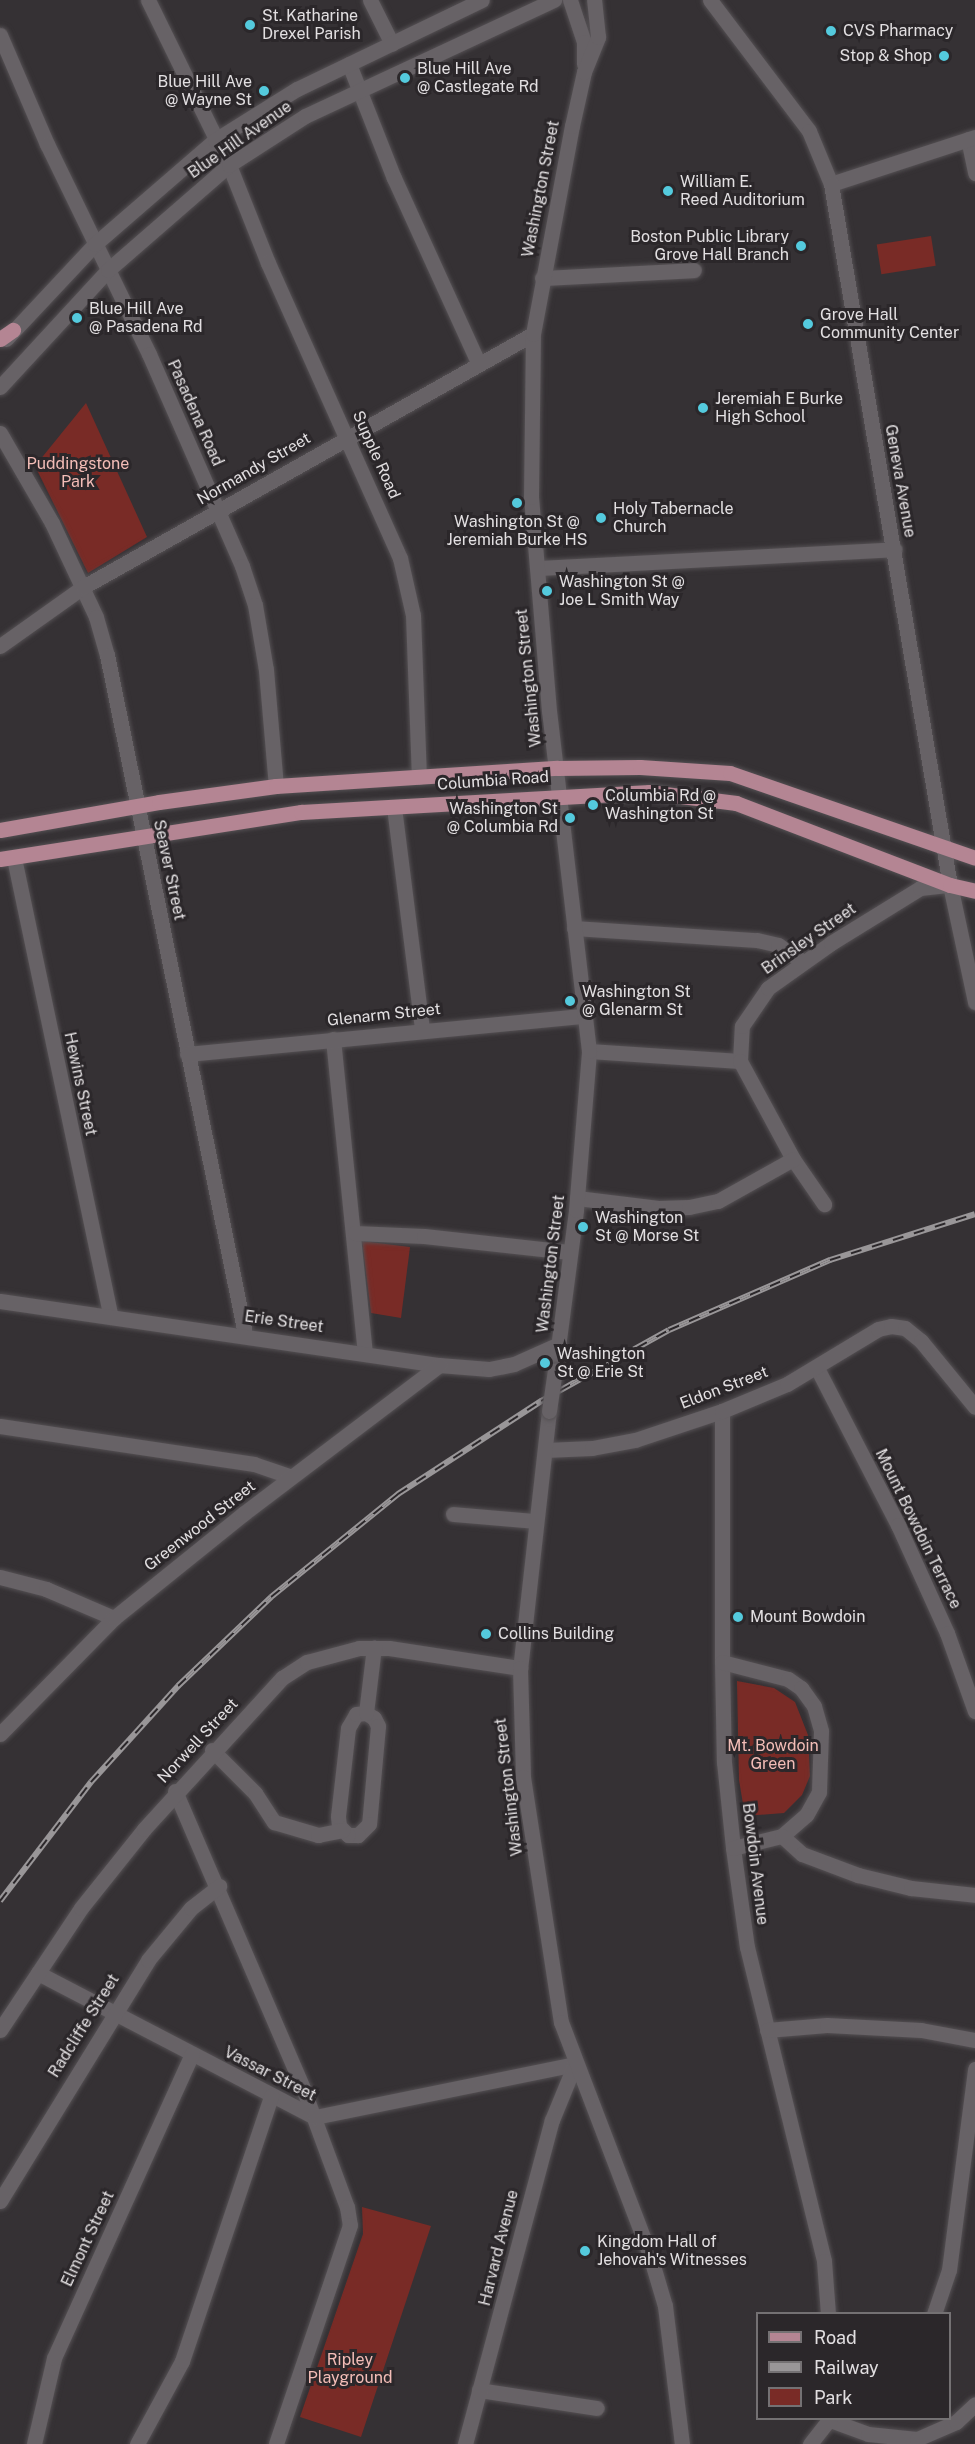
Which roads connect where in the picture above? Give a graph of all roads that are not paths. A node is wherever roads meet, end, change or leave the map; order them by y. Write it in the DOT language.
graph roads {
  1 [pos="148,0"];
  2 [pos="370,0"];
  3 [pos="482,0"];
  4 [pos="554,0"];
  5 [pos="570,0"];
  6 [pos="594,0"];
  7 [pos="710,0"];
  8 [pos="0,34"];
  9 [pos="392,44"];
  10 [pos="349,64"];
  11 [pos="584,72"];
  12 [pos="359,90"];
  13 [pos="971,138"];
  14 [pos="215,140"];
  15 [pos="229,165"];
  16 [pos="975,173"];
  17 [pos="831,184"];
  18 [pos="95,244"];
  19 [pos="108,270"];
  20 [pos="694,270"];
  21 [pos="542,278"];
  22 [pos="14,330"];
  23 [pos="533,334"];
  24 [pos="0,339"];
  25 [pos="0,345"];
  26 [pos="478,362"];
  27 [pos="0,387"];
  28 [pos="0,433"];
  29 [pos="348,437"];
  30 [pos="219,509"];
  31 [pos="894,549"];
  32 [pos="537,568"];
  33 [pos="83,587"];
  34 [pos="0,646"];
  35 [pos="556,768"];
  36 [pos="419,777"];
  37 [pos="276,786"];
  38 [pos="560,794"];
  39 [pos="137,805"];
  40 [pos="394,807"];
  41 [pos="0,831"];
  42 [pos="144,837"];
  43 [pos="944,850"];
  44 [pos="975,858"];
  45 [pos="7,859"];
  46 [pos="950,885"];
  47 [pos="975,891"];
  48 [pos="574,928"];
  49 [pos="803,962"];
  50 [pos="975,1002"];
  51 [pos="584,1016"];
  52 [pos="422,1029"];
  53 [pos="333,1039"];
  54 [pos="589,1051"];
  55 [pos="187,1054"];
  56 [pos="740,1061"];
  57 [pos="793,1159"];
  58 [pos="577,1198"];
  59 [pos="824,1204"];
  60 [pos="355,1233"];
  61 [pos="569,1252"];
  62 [pos="0,1301"];
  63 [pos="111,1317"];
  64 [pos="245,1334"];
  65 [pos="559,1344"];
  66 [pos="365,1352"];
  67 [pos="439,1365"];
  68 [pos="817,1368"];
  69 [pos="975,1407"];
  70 [pos="722,1410"];
  71 [pos="0,1426"];
  72 [pos="545,1450"];
  73 [pos="291,1478"];
  74 [pos="453,1514"];
  75 [pos="535,1521"];
  76 [pos="0,1577"];
  77 [pos="114,1618"];
  78 [pos="374,1647"];
  79 [pos="722,1662"];
  80 [pos="520,1668"];
  81 [pos="975,1711"];
  82 [pos="366,1713"];
  83 [pos="0,1734"];
  84 [pos="213,1750"];
  85 [pos="175,1791"];
  86 [pos="343,1830"];
  87 [pos="782,1836"];
  88 [pos="734,1848"];
  89 [pos="219,1886"];
  90 [pos="975,1895"];
  91 [pos="38,1973"];
  92 [pos="113,2013"];
  93 [pos="0,2030"];
  94 [pos="767,2030"];
  95 [pos="975,2040"];
  96 [pos="192,2054"];
  97 [pos="575,2064"];
  98 [pos="975,2068"];
  99 [pos="271,2096"];
  100 [pos="315,2117"];
  101 [pos="0,2201"];
  102 [pos="828,2312"];
  103 [pos="934,2312"];
  104 [pos="479,2390"];
  105 [pos="975,2404"];
  106 [pos="597,2408"];
  107 [pos="829,2420"];
  108 [pos="833,2420"];
  109 [pos="34,2444"];
  110 [pos="137,2444"];
  111 [pos="276,2444"];
  112 [pos="465,2444"];
  113 [pos="682,2444"];
  114 [pos="810,2444"];
  1 -- 14 [label="street, Supple Road"];
  2 -- 9 [label="street"];
  3 -- 9 [label="street, Blue Hill Avenue"];
  4 -- 12 [label="street, Blue Hill Avenue"];
  5 -- 11 [label="street, Washington Street"];
  6 -- 11 [label="street, Washington Street"];
  7 -- 17 [label="street, Geneva Avenue"];
  8 -- 18 [label="street, Pasadena Road"];
  9 -- 10 [label="street, Blue Hill Avenue"];
  10 -- 12 [label="street"];
  10 -- 14 [label="street, Blue Hill Avenue"];
  11 -- 21 [label="street, Washington Street"];
  12 -- 15 [label="street, Blue Hill Avenue"];
  12 -- 26 [label="street"];
  13 -- 16 [label="street"];
  13 -- 17 [label="street"];
  14 -- 15 [label="street, Supple Road"];
  14 -- 18 [label="street, Blue Hill Avenue"];
  15 -- 19 [label="street, Blue Hill Avenue"];
  15 -- 29 [label="street, Supple Road"];
  17 -- 31 [label="street, Geneva Avenue"];
  18 -- 19 [label="street, Pasadena Road"];
  18 -- 22 [label="street, Blue Hill Avenue"];
  19 -- 27 [label="street, Blue Hill Avenue"];
  19 -- 30 [label="street, Pasadena Road"];
  20 -- 21 [label="street"];
  21 -- 23 [label="street, Washington Street"];
  22 -- 24 [label="main road"];
  22 -- 25 [label="street, Blue Hill Avenue"];
  23 -- 26 [label="street, Normandy Street"];
  23 -- 32 [label="street, Washington Street"];
  26 -- 29 [label="street, Normandy Street"];
  28 -- 33 [label="street, Seaver Street"];
  29 -- 30 [label="street, Normandy Street"];
  29 -- 36 [label="street, Supple Road"];
  30 -- 33 [label="street, Normandy Street"];
  30 -- 37 [label="street, Pasadena Road"];
  31 -- 32 [label="street"];
  31 -- 43 [label="street, Geneva Avenue"];
  32 -- 35 [label="street, Washington Street"];
  33 -- 34 [label="street, Normandy Street"];
  33 -- 39 [label="street, Seaver Street"];
  35 -- 36 [label="main road, Columbia Road"];
  35 -- 38 [label="street, Washington Street"];
  35 -- 43 [label="main road, Columbia Road"];
  36 -- 37 [label="main road, Columbia Road"];
  37 -- 39 [label="main road, Columbia Road"];
  38 -- 40 [label="main road, Columbia Road"];
  38 -- 46 [label="main road, Columbia Road"];
  38 -- 48 [label="street, Washington Street"];
  39 -- 41 [label="main road, Columbia Road"];
  39 -- 42 [label="street, Seaver Street"];
  40 -- 42 [label="main road, Columbia Road"];
  40 -- 52 [label="street"];
  42 -- 45 [label="main road, Columbia Road"];
  42 -- 55 [label="street, Seaver Street"];
  43 -- 44 [label="main road, Columbia Road"];
  43 -- 46 [label="street, Geneva Avenue"];
  45 -- 63 [label="street, Hewins Street"];
  46 -- 47 [label="main road, Columbia Road"];
  46 -- 49 [label="street, Brinsley Street"];
  46 -- 50 [label="street, Geneva Avenue"];
  48 -- 49 [label="street"];
  48 -- 51 [label="street, Washington Street"];
  49 -- 56 [label="street, Brinsley Street"];
  51 -- 52 [label="street, Glenarm Street"];
  51 -- 54 [label="street, Washington Street"];
  52 -- 53 [label="street, Glenarm Street"];
  53 -- 55 [label="street, Glenarm Street"];
  53 -- 60 [label="street"];
  54 -- 56 [label="street"];
  54 -- 58 [label="street, Washington Street"];
  55 -- 64 [label="street, Seaver Street"];
  56 -- 57 [label="street"];
  57 -- 58 [label="street"];
  57 -- 59 [label="street"];
  58 -- 61 [label="street, Washington Street"];
  60 -- 61 [label="street"];
  60 -- 66 [label="street"];
  61 -- 65 [label="street, Washington Street"];
  62 -- 63 [label="street, Erie Street"];
  63 -- 64 [label="street, Erie Street"];
  64 -- 66 [label="street, Erie Street"];
  65 -- 67 [label="street, Erie Street"];
  65 -- 72 [label="street, Washington Street, bridge"];
  66 -- 67 [label="street, Erie Street"];
  67 -- 73 [label="street, Greenwood Street"];
  68 -- 69 [label="street, Eldon Street"];
  68 -- 70 [label="street, Eldon Street"];
  68 -- 81 [label="street, Mount Bowdoin Terrace"];
  70 -- 72 [label="street, Eldon Street"];
  70 -- 79 [label="street, Bowdoin Avenue"];
  71 -- 73 [label="street"];
  72 -- 75 [label="street, Washington Street"];
  73 -- 77 [label="street, Greenwood Street"];
  74 -- 75 [label="street"];
  75 -- 80 [label="street, Washington Street"];
  76 -- 77 [label="street"];
  77 -- 83 [label="street, Greenwood Street"];
  78 -- 80 [label="street, Norwell Street"];
  78 -- 82 [label="street"];
  78 -- 84 [label="street, Norwell Street"];
  79 -- 87 [label="street"];
  79 -- 88 [label="street, Bowdoin Avenue"];
  80 -- 97 [label="street, Washington Street"];
  82 -- 86 [label="street"];
  82 -- 86 [label="street"];
  84 -- 85 [label="street, Norwell Street"];
  84 -- 86 [label="street"];
  85 -- 89 [label="street"];
  85 -- 91 [label="street, Norwell Street"];
  87 -- 88 [label="street"];
  87 -- 90 [label="street"];
  88 -- 94 [label="street, Bowdoin Avenue"];
  89 -- 92 [label="street, Radcliffe Street"];
  89 -- 100 [label="street"];
  91 -- 92 [label="street, Vassar Street"];
  91 -- 93 [label="street, Norwell Street"];
  92 -- 96 [label="street, Vassar Street"];
  92 -- 101 [label="street, Radcliffe Street"];
  94 -- 95 [label="street"];
  94 -- 102 [label="street, Bowdoin Avenue"];
  96 -- 99 [label="street, Vassar Street"];
  96 -- 109 [label="street, Elmont Street"];
  97 -- 100 [label="street, Vassar Street"];
  97 -- 104 [label="street, Harvard Avenue"];
  97 -- 113 [label="street, Washington Street"];
  98 -- 103 [label="street"];
  99 -- 100 [label="street, Vassar Street"];
  99 -- 110 [label="street"];
  100 -- 111 [label="street"];
  104 -- 106 [label="street"];
  104 -- 112 [label="street, Harvard Avenue"];
  105 -- 108 [label="street"];
  107 -- 114 [label="street"];
}
